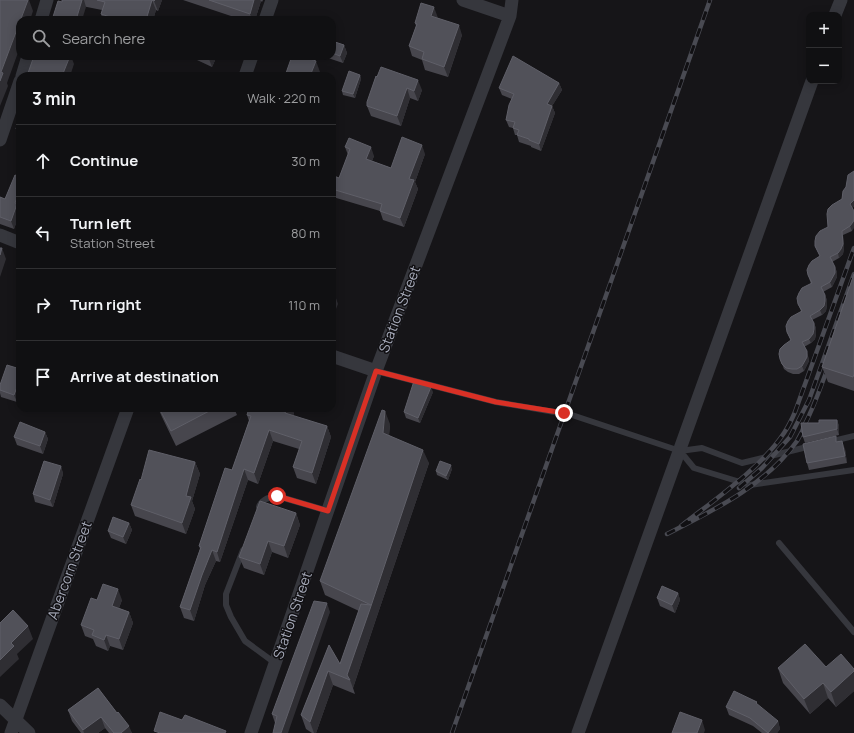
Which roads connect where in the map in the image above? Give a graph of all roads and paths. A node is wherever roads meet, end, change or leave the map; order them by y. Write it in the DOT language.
graph roads {
  1 [pos="47,0"];
  2 [pos="272,0"];
  3 [pos="463,0"];
  4 [pos="512,0"];
  5 [pos="840,0"];
  6 [pos="836,12"];
  7 [pos="42,16"];
  8 [pos="266,16"];
  9 [pos="510,16"];
  10 [pos="27,60"];
  11 [pos="251,60"];
  12 [pos="23,72"];
  13 [pos="247,72"];
  14 [pos="811,84"];
  15 [pos="16,93"];
  16 [pos="0,140"];
  17 [pos="0,235"];
  18 [pos="16,241"];
  19 [pos="336,357"];
  20 [pos="376,371"];
  21 [pos="127,412"];
  22 [pos="854,436"];
  23 [pos="824,443"];
  24 [pos="817,445"];
  25 [pos="680,451"];
  26 [pos="854,470"];
  27 [pos="257,510"];
  28 [pos="328,511"];
  29 [pos="779,542"];
  30 [pos="244,545"];
  31 [pos="854,632"];
  32 [pos="275,664"];
  33 [pos="0,705"];
  34 [pos="16,720"];
  35 [pos="11,733"];
  36 [pos="29,733"];
  37 [pos="252,733"];
  38 [pos="578,733"];
  1 -- 7 [label="street"];
  2 -- 8 [label="street"];
  3 -- 9 [label="street"];
  4 -- 9 [label="street, Station Street"];
  5 -- 6 [label="street"];
  9 -- 20 [label="street, Station Street"];
  10 -- 12 [label="street"];
  11 -- 13 [label="street"];
  14 -- 25 [label="street"];
  15 -- 16 [label="street"];
  17 -- 18 [label="street"];
  19 -- 20 [label="street"];
  20 -- 25 [label="lane"];
  20 -- 28 [label="street, Station Street"];
  21 -- 34 [label="street, Abercorn Street"];
  22 -- 23 [label="lane"];
  24 -- 25 [label="lane"];
  25 -- 26 [label="lane"];
  25 -- 38 [label="street"];
  27 -- 28 [label="lane"];
  28 -- 32 [label="street, Station Street"];
  29 -- 31 [label="lane"];
  30 -- 32 [label="lane"];
  32 -- 37 [label="street, Station Street"];
  33 -- 34 [label="street"];
  34 -- 35 [label="street, Abercorn Street"];
  34 -- 36 [label="street"];
}
